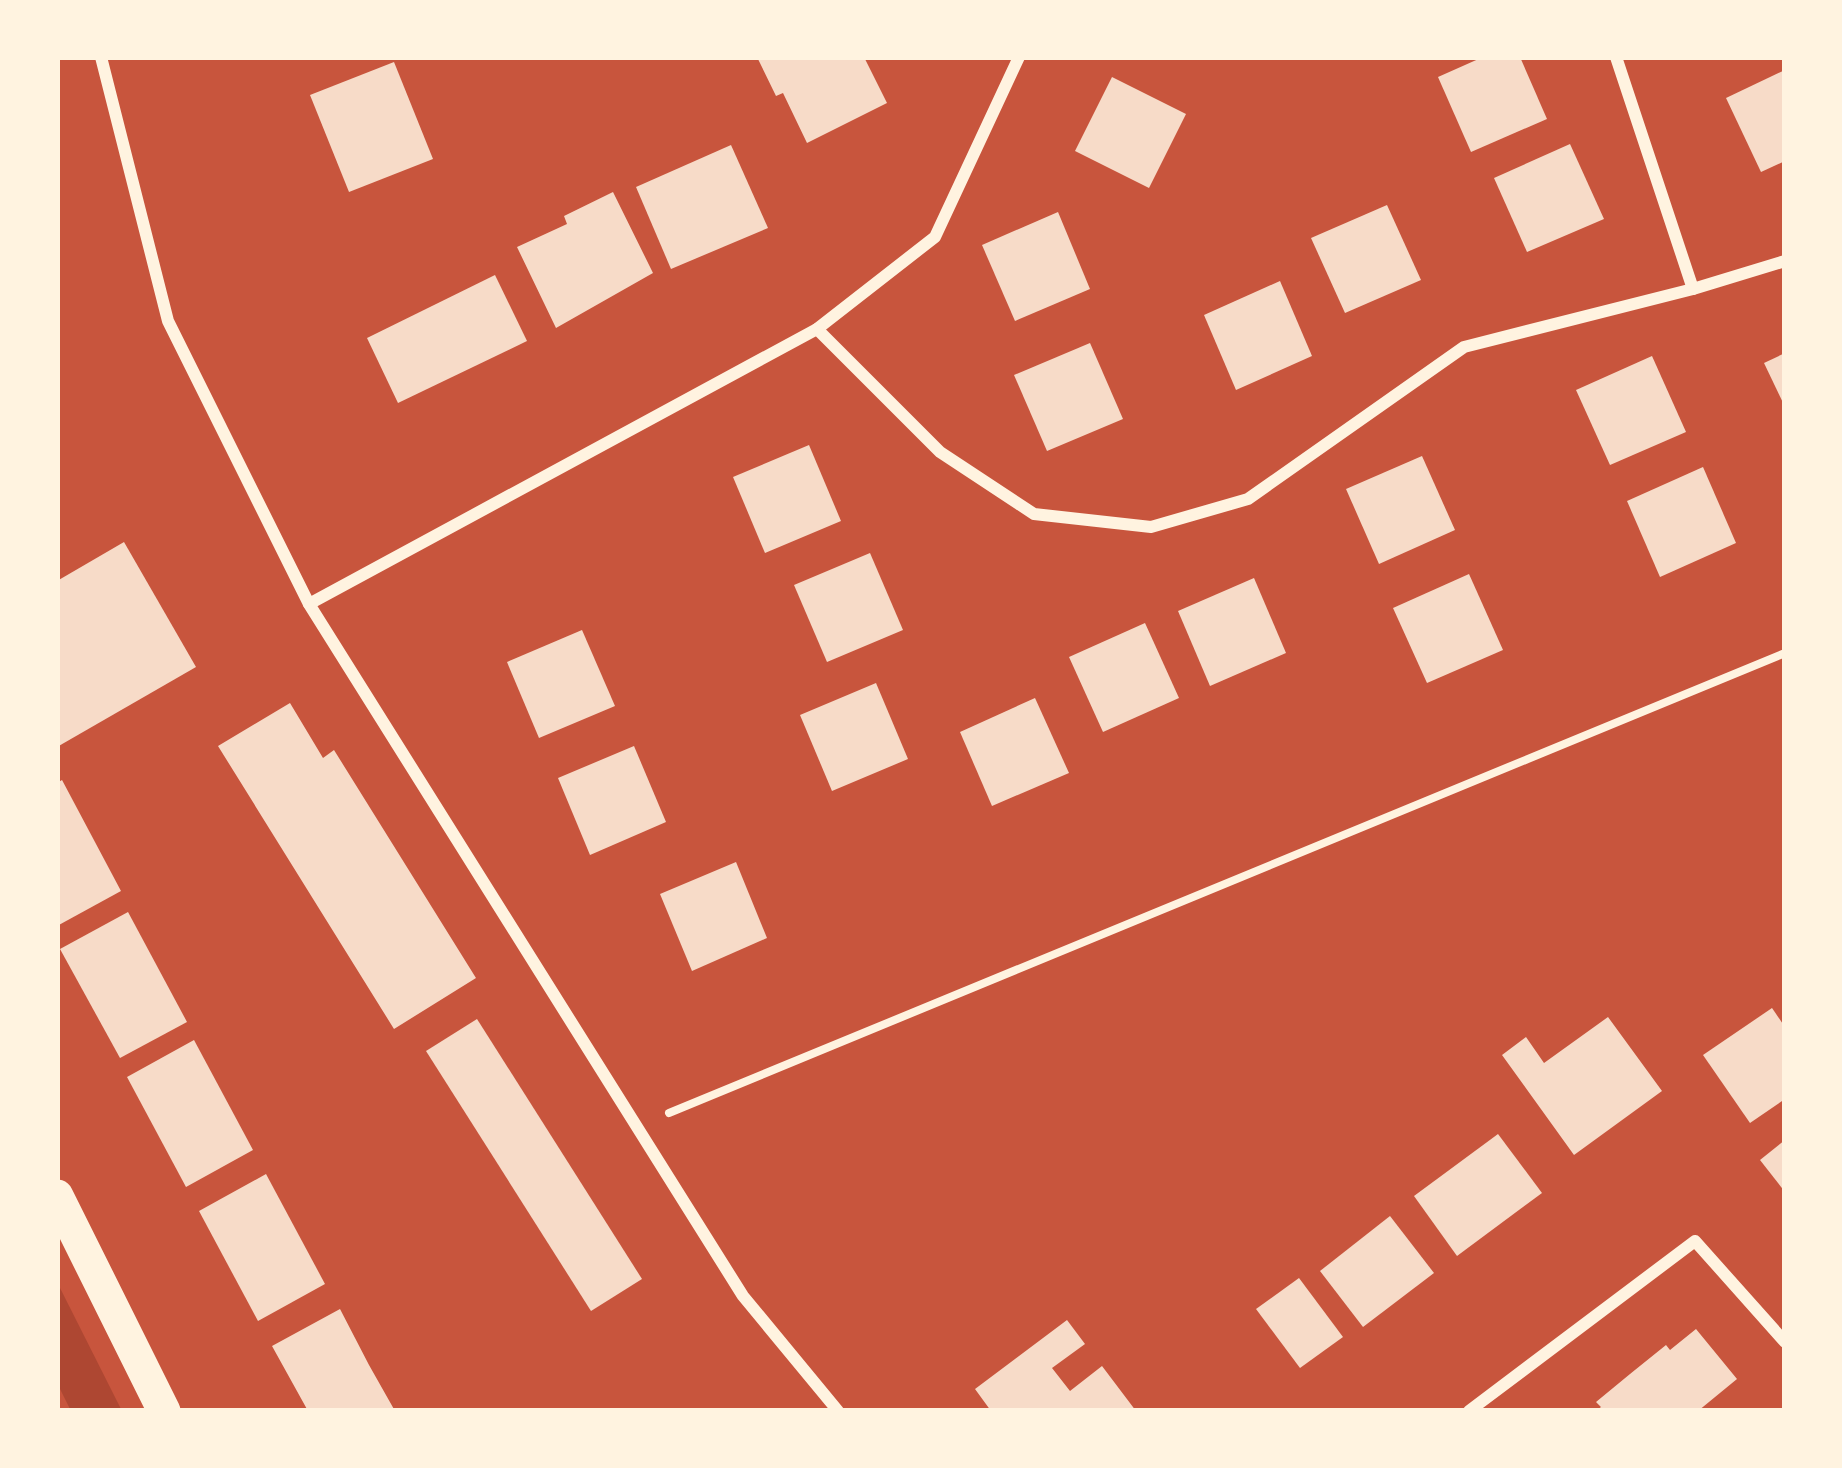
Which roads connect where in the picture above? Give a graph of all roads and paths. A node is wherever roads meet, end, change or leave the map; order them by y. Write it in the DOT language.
graph roads {
  1 [pos="101,57"];
  2 [pos="1019,57"];
  3 [pos="1616,57"];
  4 [pos="1785,261"];
  5 [pos="1693,289"];
  6 [pos="817,329"];
  7 [pos="309,604"];
  8 [pos="1785,652"];
  9 [pos="635,1127"];
  10 [pos="57,1196"];
  11 [pos="1785,1342"];
  12 [pos="164,1411"];
  13 [pos="838,1411"];
  14 [pos="1469,1411"];
  1 -- 7 [label="street"];
  2 -- 6 [label="street"];
  3 -- 5 [label="street"];
  4 -- 5 [label="street"];
  5 -- 6 [label="street"];
  6 -- 7 [label="street"];
  7 -- 9 [label="street"];
  8 -- 9 [label="path"];
  9 -- 13 [label="street"];
  10 -- 12 [label="highway"];
  11 -- 14 [label="street"];
}
